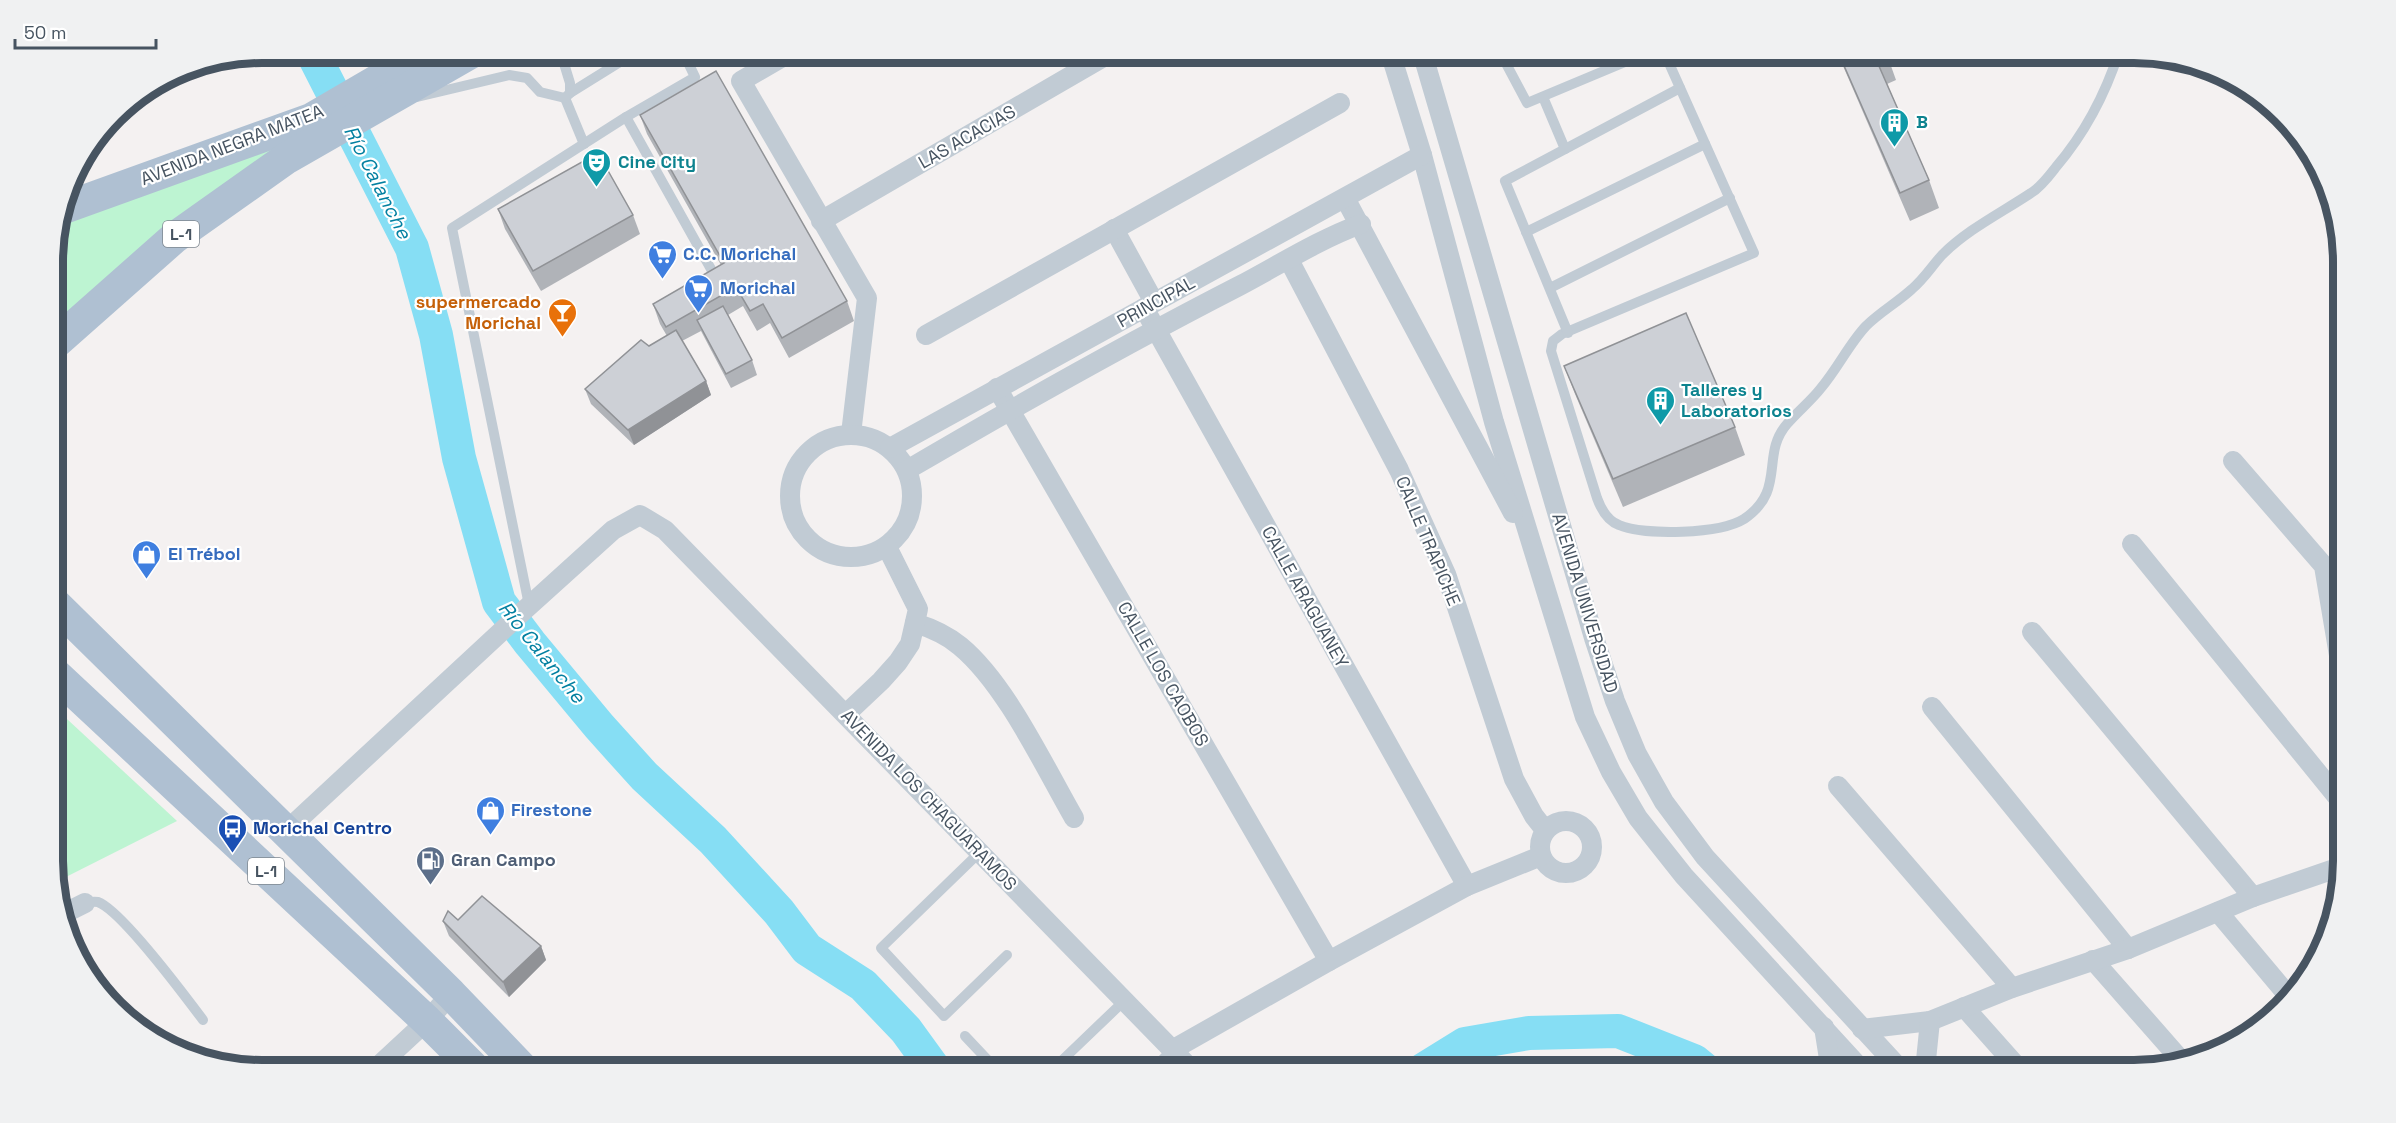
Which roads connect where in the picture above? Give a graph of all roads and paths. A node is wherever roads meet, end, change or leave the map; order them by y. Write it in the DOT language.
graph roads {
  1 [pos="414,63"];
  2 [pos="450,63"];
  3 [pos="564,63"];
  4 [pos="619,63"];
  5 [pos="688,63"];
  6 [pos="772,63"];
  7 [pos="1094,63"];
  8 [pos="1393,63"];
  9 [pos="1425,63"];
  10 [pos="1506,63"];
  11 [pos="1623,63"];
  12 [pos="1669,63"];
  13 [pos="2114,63"];
  14 [pos="1680,88"];
  15 [pos="567,96"];
  16 [pos="1543,97"];
  17 [pos="1340,103"];
  18 [pos="366,105"];
  19 [pos="626,117"];
  20 [pos="316,129"];
  21 [pos="584,144"];
  22 [pos="1705,144"];
  23 [pos="1565,149"];
  24 [pos="1422,155"];
  25 [pos="1345,198"];
  26 [pos="1730,198"];
  27 [pos="72,206"];
  28 [pos="820,220"];
  29 [pos="1360,224"];
  30 [pos="1114,229"];
  31 [pos="1526,232"];
  32 [pos="1289,260"];
  33 [pos="716,278"];
  34 [pos="1550,288"];
  35 [pos="1149,305"];
  36 [pos="80,319"];
  37 [pos="1155,329"];
  38 [pos="1568,333"];
  39 [pos="63,335"];
  40 [pos="926,335"];
  41 [pos="63,345"];
  42 [pos="998,388"];
  43 [pos="1010,409"];
  44 [pos="851,434"];
  45 [pos="890,448"];
  46 [pos="2233,461"];
  47 [pos="907,470"];
  48 [pos="2132,544"];
  49 [pos="887,546"];
  50 [pos="1534,554"];
  51 [pos="63,609"];
  52 [pos="524,610"];
  53 [pos="2333,620"];
  54 [pos="915,623"];
  55 [pos="2032,632"];
  56 [pos="63,681"];
  57 [pos="1932,707"];
  58 [pos="846,714"];
  59 [pos="1838,786"];
  60 [pos="2333,792"];
  61 [pos="1074,818"];
  62 [pos="1545,830"];
  63 [pos="285,832"];
  64 [pos="980,852"];
  65 [pos="1541,856"];
  66 [pos="2332,870"];
  67 [pos="1467,886"];
  68 [pos="2253,897"];
  69 [pos="85,903"];
  70 [pos="70,911"];
  71 [pos="2218,912"];
  72 [pos="2128,949"];
  73 [pos="1007,955"];
  74 [pos="2093,960"];
  75 [pos="1329,961"];
  76 [pos="2012,988"];
  77 [pos="2285,991"];
  78 [pos="451,994"];
  79 [pos="1124,1001"];
  80 [pos="1964,1007"];
  81 [pos="203,1020"];
  82 [pos="1930,1021"];
  83 [pos="427,1022"];
  84 [pos="1824,1027"];
  85 [pos="1862,1029"];
  86 [pos="964,1036"];
  87 [pos="1172,1050"];
  88 [pos="2177,1055"];
  89 [pos="385,1060"];
  90 [pos="466,1060"];
  91 [pos="514,1060"];
  92 [pos="987,1060"];
  93 [pos="1062,1060"];
  94 [pos="1162,1060"];
  95 [pos="1182,1060"];
  96 [pos="1829,1060"];
  97 [pos="1853,1060"];
  98 [pos="1891,1060"];
  99 [pos="1926,1060"];
  100 [pos="2011,1060"];
  1 -- 18 [label="main road, AVENIDA NEGRA MATEA / L-1"];
  2 -- 18 [label="main road, AVENIDA NEGRA MATEA / L-1"];
  3 -- 15 [label="lane"];
  4 -- 15 [label="lane"];
  5 -- 19 [label="lane"];
  6 -- 28 [label="street"];
  7 -- 28 [label="street, LAS ACACIAS"];
  8 -- 24 [label="street, AVENIDA UNIVERSIDAD"];
  9 -- 85 [label="street, AVENIDA UNIVERSIDAD"];
  10 -- 16 [label="lane"];
  11 -- 16 [label="lane"];
  12 -- 14 [label="lane"];
  13 -- 38 [label="lane"];
  14 -- 22 [label="lane"];
  14 -- 23 [label="lane"];
  15 -- 18 [label="lane"];
  15 -- 21 [label="lane"];
  16 -- 23 [label="lane"];
  17 -- 30 [label="street"];
  18 -- 20 [label="main road, AVENIDA NEGRA MATEA / L-1"];
  19 -- 21 [label="lane"];
  19 -- 33 [label="lane"];
  20 -- 27 [label="main road, AVENIDA NEGRA MATEA / L-1"];
  20 -- 36 [label="main road, AVENIDA NEGRA MATEA / L-1"];
  21 -- 52 [label="lane"];
  22 -- 26 [label="lane"];
  22 -- 31 [label="lane"];
  23 -- 31 [label="lane"];
  24 -- 25 [label="street, PRINCIPAL"];
  24 -- 50 [label="street, AVENIDA UNIVERSIDAD"];
  25 -- 29 [label="street, AVENIDA UNIVERSIDAD"];
  25 -- 35 [label="street, PRINCIPAL"];
  26 -- 34 [label="lane"];
  26 -- 38 [label="lane"];
  28 -- 44 [label="street"];
  29 -- 32 [label="street, PRINCIPAL"];
  29 -- 50 [label="street, AVENIDA UNIVERSIDAD"];
  30 -- 35 [label="street, CALLE ARAGUANEY"];
  30 -- 40 [label="street"];
  31 -- 34 [label="lane"];
  32 -- 37 [label="street, PRINCIPAL"];
  32 -- 62 [label="street, CALLE TRAPICHE"];
  34 -- 38 [label="lane"];
  35 -- 37 [label="street, CALLE ARAGUANEY"];
  35 -- 42 [label="street, PRINCIPAL"];
  36 -- 39 [label="main road, AVENIDA NEGRA MATEA / L-1"];
  36 -- 41 [label="main road"];
  37 -- 43 [label="street, PRINCIPAL"];
  37 -- 67 [label="street, CALLE ARAGUANEY"];
  42 -- 43 [label="street, CALLE LOS CAOBOS"];
  42 -- 45 [label="street, PRINCIPAL"];
  43 -- 47 [label="street, PRINCIPAL"];
  43 -- 75 [label="street, CALLE LOS CAOBOS"];
  44 -- 45 [label="street"];
  44 -- 49 [label="street"];
  45 -- 47 [label="street"];
  46 -- 53 [label="street"];
  47 -- 49 [label="street"];
  48 -- 60 [label="street"];
  49 -- 54 [label="street"];
  50 -- 84 [label="street, AVENIDA UNIVERSIDAD"];
  51 -- 63 [label="main road, L-1"];
  52 -- 58 [label="street, AVENIDA LOS CHAGUARAMOS"];
  52 -- 63 [label="street"];
  54 -- 58 [label="street"];
  54 -- 61 [label="street"];
  55 -- 68 [label="street"];
  56 -- 83 [label="main road, L-1"];
  57 -- 72 [label="street"];
  58 -- 64 [label="street, AVENIDA LOS CHAGUARAMOS"];
  59 -- 76 [label="street"];
  62 -- 65 [label="street"];
  62 -- 65 [label="street"];
  63 -- 78 [label="main road, L-1"];
  64 -- 73 [label="lane"];
  64 -- 79 [label="street, AVENIDA LOS CHAGUARAMOS"];
  65 -- 67 [label="street"];
  66 -- 68 [label="street"];
  67 -- 75 [label="street"];
  68 -- 71 [label="street"];
  69 -- 70 [label="street"];
  69 -- 81 [label="lane"];
  71 -- 72 [label="street"];
  71 -- 77 [label="street"];
  72 -- 74 [label="street"];
  74 -- 76 [label="street"];
  74 -- 88 [label="street"];
  75 -- 87 [label="street"];
  76 -- 80 [label="street"];
  78 -- 83 [label="street"];
  78 -- 91 [label="main road, L-1"];
  79 -- 87 [label="street, AVENIDA LOS CHAGUARAMOS"];
  79 -- 93 [label="lane"];
  80 -- 82 [label="street"];
  80 -- 100 [label="street"];
  82 -- 85 [label="street"];
  82 -- 99 [label="street"];
  83 -- 89 [label="street"];
  83 -- 90 [label="main road, L-1"];
  84 -- 96 [label="street"];
  84 -- 97 [label="street, AVENIDA UNIVERSIDAD"];
  85 -- 98 [label="street, AVENIDA UNIVERSIDAD"];
  86 -- 92 [label="lane"];
  87 -- 94 [label="lane"];
  87 -- 95 [label="street, AVENIDA LOS CHAGUARAMOS"];
}
